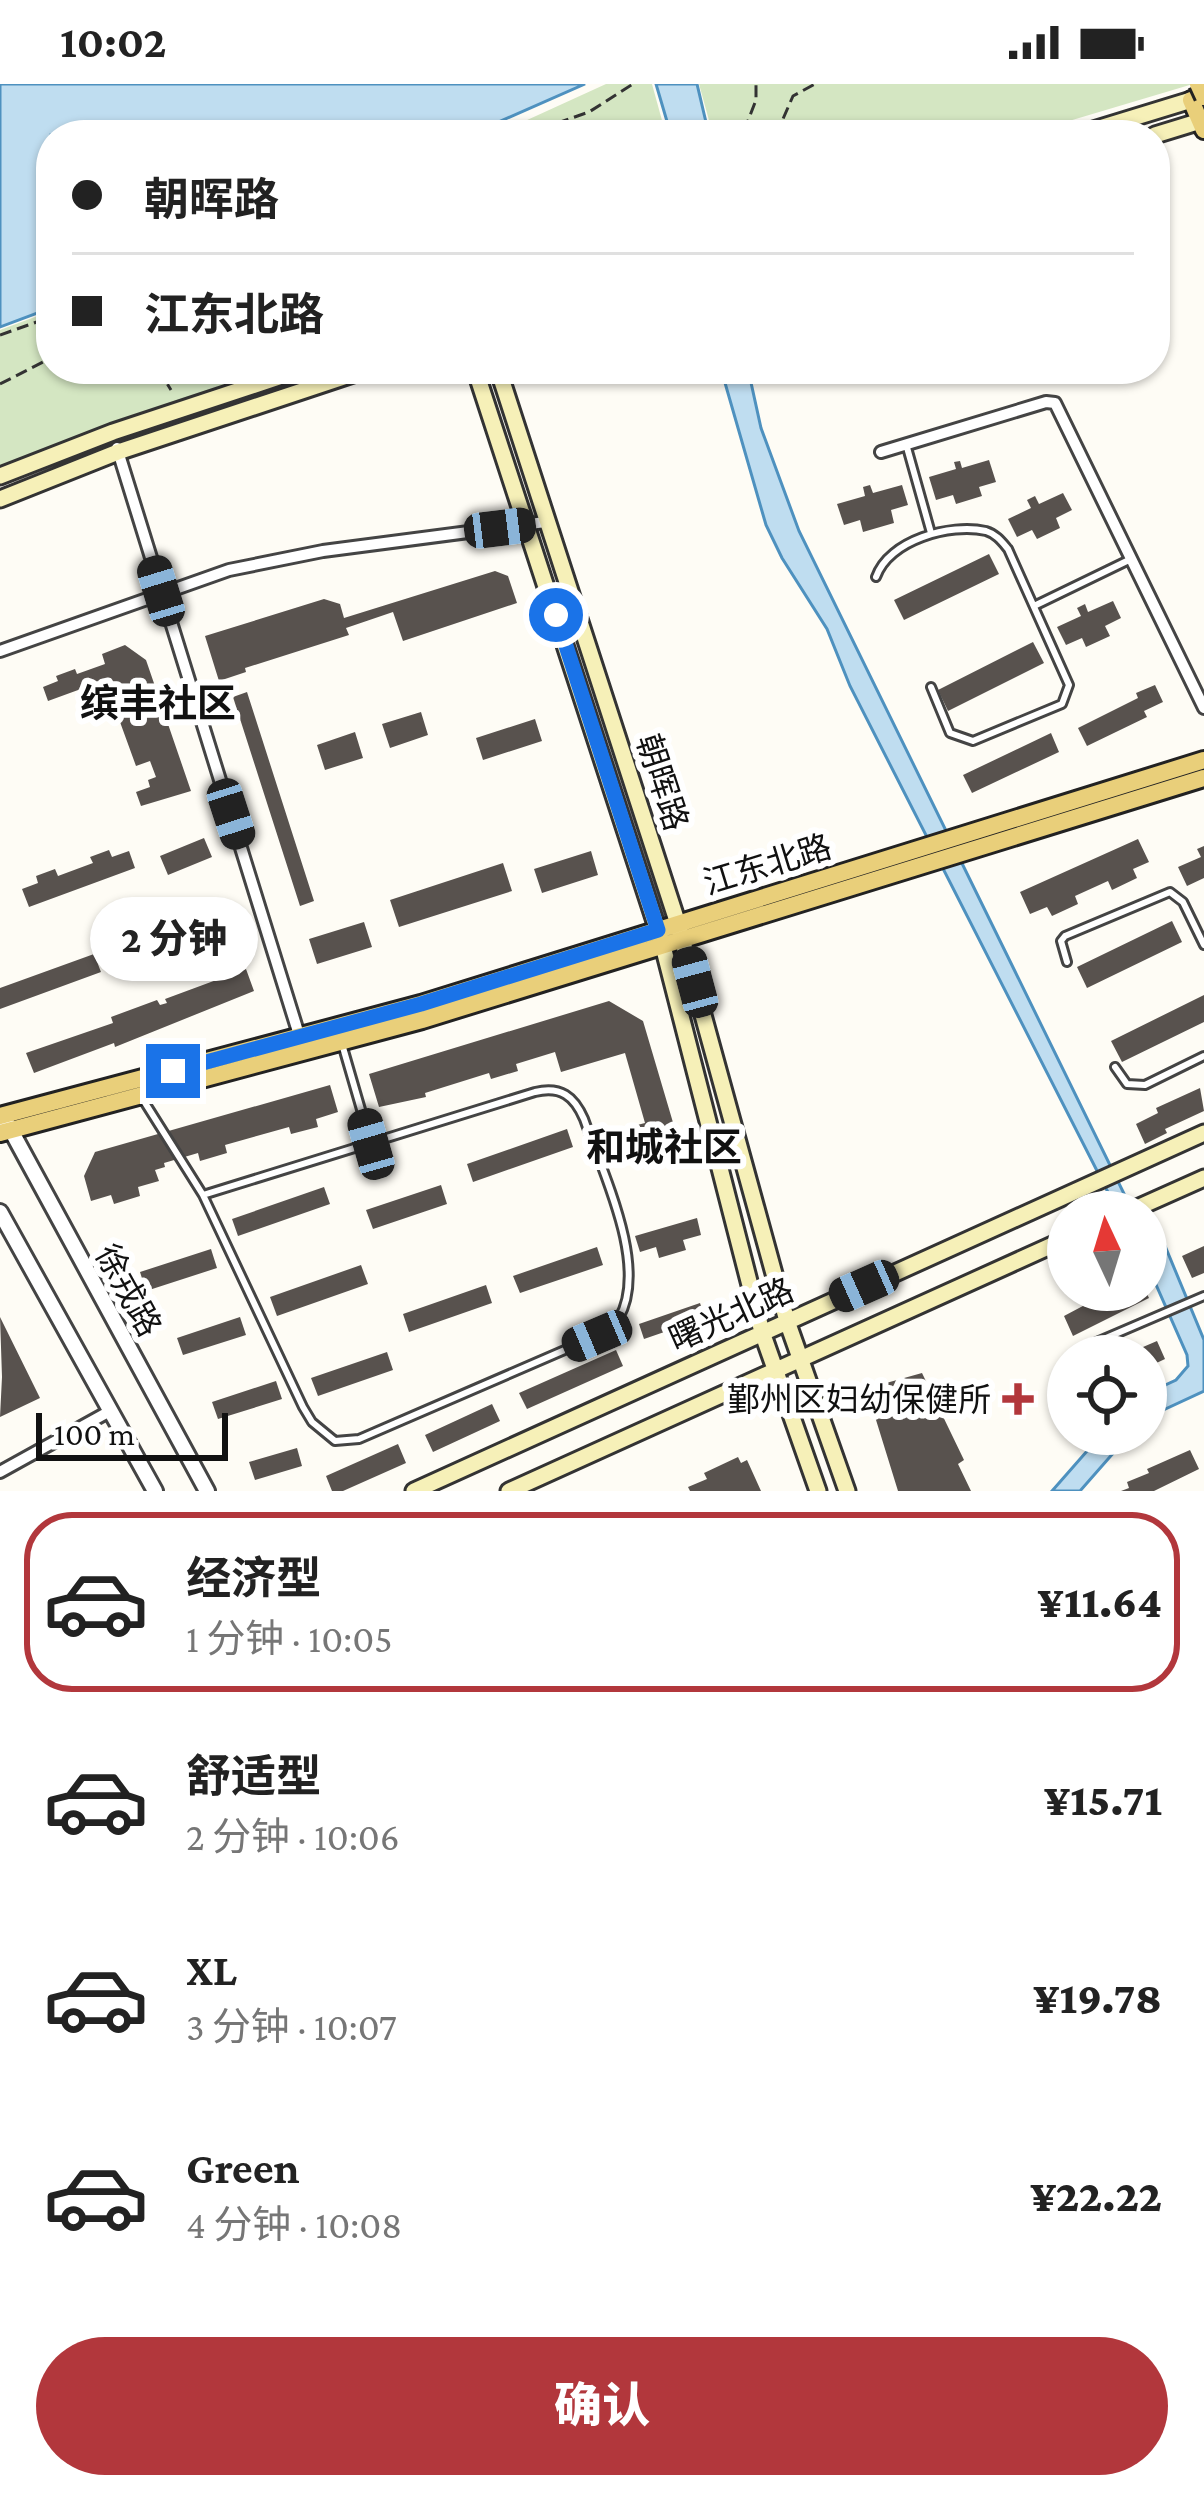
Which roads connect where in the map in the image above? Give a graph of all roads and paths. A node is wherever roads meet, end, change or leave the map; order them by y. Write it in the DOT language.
graph roads {
  1 [pos="633,84"];
  2 [pos="756,84"];
  3 [pos="815,84"];
  4 [pos="1199,94"];
  5 [pos="572,120"];
  6 [pos="748,120"];
  7 [pos="783,120"];
  8 [pos="1122,120"];
  9 [pos="1202,124"];
  10 [pos="1170,131"];
  11 [pos="36,322"];
  12 [pos="0,335"];
  13 [pos="36,366"];
  14 [pos="0,384"];
  15 [pos="167,384"];
  16 [pos="258,384"];
  17 [pos="323,384"];
  18 [pos="480,384"];
  19 [pos="502,384"];
  20 [pos="170,390"];
  21 [pos="113,432"];
  22 [pos="906,444"];
  23 [pos="118,452"];
  24 [pos="881,452"];
  25 [pos="0,476"];
  26 [pos="0,499"];
  27 [pos="545,522"];
  28 [pos="526,525"];
  29 [pos="931,535"];
  30 [pos="1131,559"];
  31 [pos="876,577"];
  32 [pos="161,591"];
  33 [pos="1034,607"];
  34 [pos="0,651"];
  35 [pos="931,687"];
  36 [pos="1204,708"];
  37 [pos="1204,760"];
  38 [pos="1204,778"];
  39 [pos="980,838"];
  40 [pos="681,932"];
  41 [pos="661,938"];
  42 [pos="1204,945"];
  43 [pos="1067,962"];
  44 [pos="341,1042"];
  45 [pos="302,1045"];
  46 [pos="1204,1056"];
  47 [pos="1115,1066"];
  48 [pos="142,1096"];
  49 [pos="3,1124"];
  50 [pos="1204,1133"];
  51 [pos="371,1144"];
  52 [pos="1204,1178"];
  53 [pos="1167,1195"];
  54 [pos="203,1196"];
  55 [pos="0,1212"];
  56 [pos="1047,1247"];
  57 [pos="1204,1296"];
  58 [pos="787,1321"];
  59 [pos="762,1332"];
  60 [pos="1113,1335"];
  61 [pos="799,1357"];
  62 [pos="775,1368"];
  63 [pos="110,1411"];
  64 [pos="0,1472"];
  65 [pos="155,1491"];
  66 [pos="207,1491"];
  67 [pos="414,1491"];
  68 [pos="509,1491"];
  69 [pos="818,1491"];
  70 [pos="847,1491"];
  1 -- 5 [label="path"];
  2 -- 6 [label="path"];
  3 -- 7 [label="path"];
  4 -- 8 [label="main road"];
  4 -- 9 [label="main road"];
  9 -- 10 [label="main road"];
  11 -- 12 [label="path"];
  13 -- 14 [label="path"];
  15 -- 20 [label="path"];
  16 -- 21 [label="main road"];
  17 -- 23 [label="main road"];
  18 -- 28 [label="main road, 朝晖路"];
  19 -- 27 [label="main road, 朝晖路"];
  21 -- 23 [label="street"];
  21 -- 25 [label="main road"];
  22 -- 24 [label="street"];
  22 -- 29 [label="lane"];
  22 -- 30 [label="street"];
  23 -- 26 [label="main road"];
  23 -- 32 [label="street"];
  27 -- 28 [label="street"];
  27 -- 40 [label="main road, 朝晖路"];
  28 -- 32 [label="street"];
  28 -- 41 [label="main road, 朝晖路"];
  29 -- 31 [label="lane"];
  29 -- 33 [label="lane"];
  30 -- 33 [label="lane"];
  30 -- 36 [label="street"];
  32 -- 34 [label="street"];
  32 -- 45 [label="street"];
  33 -- 35 [label="lane"];
  37 -- 39 [label="main road, 江东北路"];
  38 -- 39 [label="main road, 江东北路"];
  39 -- 40 [label="main road, 江东北路"];
  39 -- 40 [label="main road, 江东北路"];
  40 -- 41 [label="main road, 江东北路"];
  40 -- 58 [label="main road, 朝晖路"];
  41 -- 44 [label="main road, 江东北路"];
  41 -- 45 [label="main road, 江东北路"];
  41 -- 59 [label="main road, 朝晖路"];
  42 -- 43 [label="lane"];
  44 -- 45 [label="main road, 江东北路"];
  44 -- 51 [label="lane"];
  45 -- 48 [label="main road, 江东北路"];
  45 -- 49 [label="main road, 江东北路"];
  46 -- 47 [label="lane"];
  48 -- 49 [label="main road, 江东北路"];
  48 -- 54 [label="lane"];
  49 -- 66 [label="street, 徐戎路"];
  50 -- 58 [label="main road, 曙光北路"];
  51 -- 54 [label="lane"];
  51 -- 54 [label="lane"];
  52 -- 53 [label="main road"];
  55 -- 63 [label="street"];
  56 -- 61 [label="main road, 曙光北路"];
  57 -- 60 [label="lane"];
  58 -- 59 [label="main road, 曙光北路"];
  58 -- 61 [label="main road, 朝晖路"];
  59 -- 62 [label="main road, 朝晖路"];
  59 -- 67 [label="main road, 曙光北路"];
  61 -- 62 [label="main road, 曙光北路"];
  61 -- 70 [label="main road, 朝晖路"];
  62 -- 68 [label="main road, 曙光北路"];
  62 -- 69 [label="main road, 朝晖路"];
  63 -- 64 [label="street"];
  63 -- 65 [label="street"];
}
